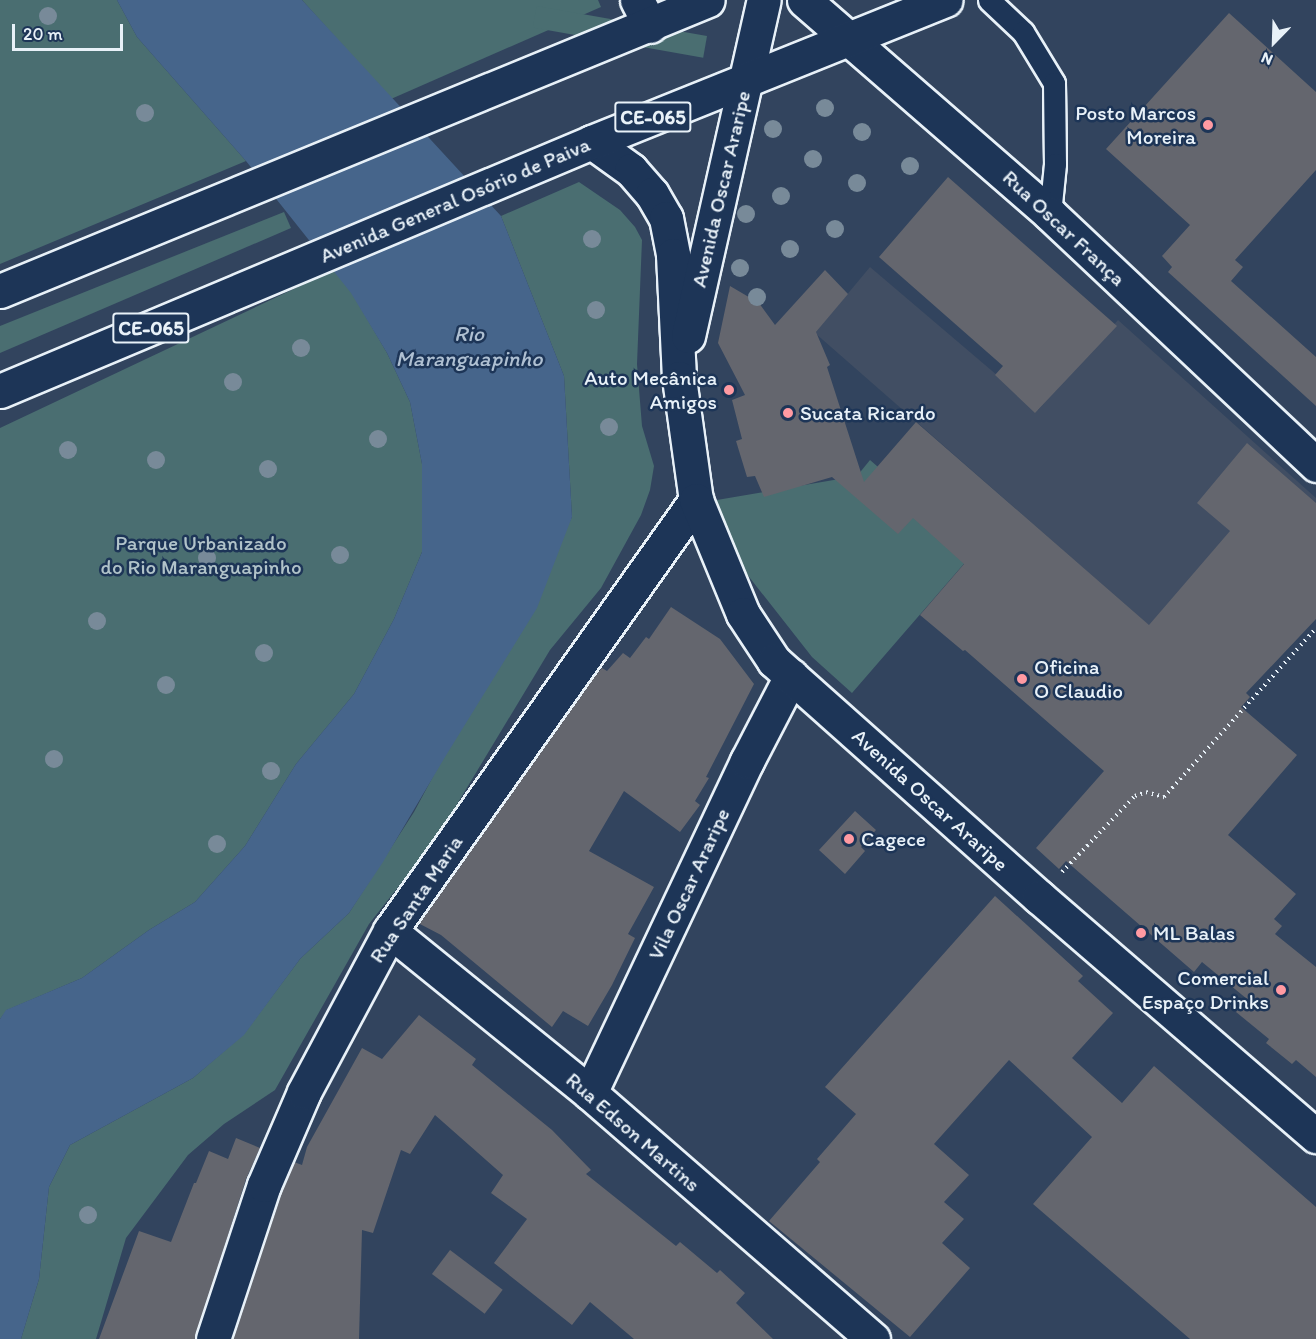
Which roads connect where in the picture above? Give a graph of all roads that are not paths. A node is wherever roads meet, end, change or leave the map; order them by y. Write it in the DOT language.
graph roads {
  1 [pos="708,0"];
  2 [pos="764,0"];
  3 [pos="804,0"];
  4 [pos="946,0"];
  5 [pos="988,0"];
  6 [pos="644,13"];
  7 [pos="851,38"];
  8 [pos="746,79"];
  9 [pos="592,142"];
  10 [pos="1050,214"];
  11 [pos="0,291"];
  12 [pos="679,378"];
  13 [pos="0,391"];
  14 [pos="1316,465"];
  15 [pos="696,500"];
  16 [pos="791,676"];
  17 [pos="390,931"];
  18 [pos="590,1094"];
  19 [pos="1316,1136"];
  20 [pos="213,1339"];
  21 [pos="873,1339"];
  1 -- 6 [label="street"];
  2 -- 8 [label="street, Avenida Oscar Araripe"];
  3 -- 7 [label="street, Rua Oscar França"];
  4 -- 7 [label="street, Avenida General Osório de Paiva / CE-065"];
  5 -- 10 [label="lane"];
  6 -- 11 [label="street"];
  7 -- 8 [label="street, Avenida General Osório de Paiva / CE-065"];
  7 -- 10 [label="street, Rua Oscar França"];
  8 -- 9 [label="street, Avenida General Osório de Paiva / CE-065"];
  8 -- 12 [label="street, Avenida Oscar Araripe"];
  9 -- 12 [label="street, Avenida Oscar Araripe"];
  9 -- 13 [label="street, Avenida General Osório de Paiva / CE-065"];
  10 -- 14 [label="street, Rua Oscar França"];
  12 -- 15 [label="street, Avenida Oscar Araripe"];
  15 -- 16 [label="street, Avenida Oscar Araripe"];
  15 -- 17 [label="street, Rua Santa Maria"];
  16 -- 18 [label="street, Vila Oscar Araripe"];
  16 -- 19 [label="street, Avenida Oscar Araripe"];
  17 -- 18 [label="street, Rua Edson Martins"];
  17 -- 20 [label="street, Rua Santa Maria"];
  18 -- 21 [label="street, Rua Edson Martins"];
}
